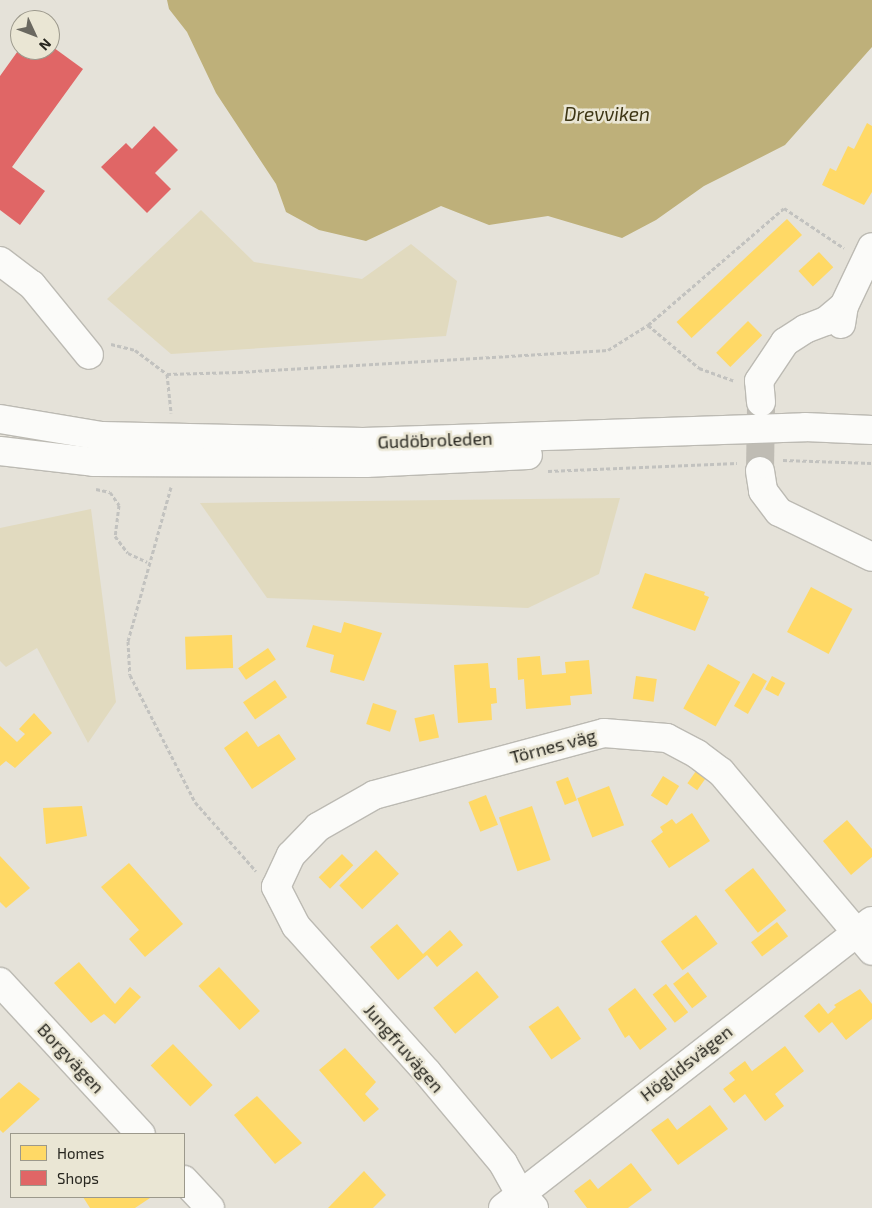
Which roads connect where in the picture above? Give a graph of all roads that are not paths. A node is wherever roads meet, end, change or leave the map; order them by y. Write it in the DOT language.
graph roads {
  1 [pos="867,254"];
  2 [pos="0,261"];
  3 [pos="844,306"];
  4 [pos="840,334"];
  5 [pos="99,349"];
  6 [pos="760,391"];
  7 [pos="0,419"];
  8 [pos="872,430"];
  9 [pos="872,449"];
  10 [pos="0,450"];
  11 [pos="760,471"];
  12 [pos="872,557"];
  13 [pos="276,887"];
  14 [pos="866,935"];
  15 [pos="0,982"];
  16 [pos="140,1133"];
  17 [pos="185,1181"];
  18 [pos="519,1203"];
  19 [pos="210,1208"];
  1 -- 3 [label="street"];
  2 -- 5 [label="street"];
  3 -- 4 [label="street"];
  3 -- 6 [label="street"];
  7 -- 8 [label="street, Gudöbroleden"];
  9 -- 10 [label="street, Gudöbroleden"];
  11 -- 12 [label="street"];
  13 -- 14 [label="street, Törnes väg"];
  13 -- 18 [label="street, Jungfruvägen"];
  14 -- 18 [label="street, Höglidsvägen"];
  15 -- 16 [label="street, Borgvägen"];
  17 -- 19 [label="street"];
}
